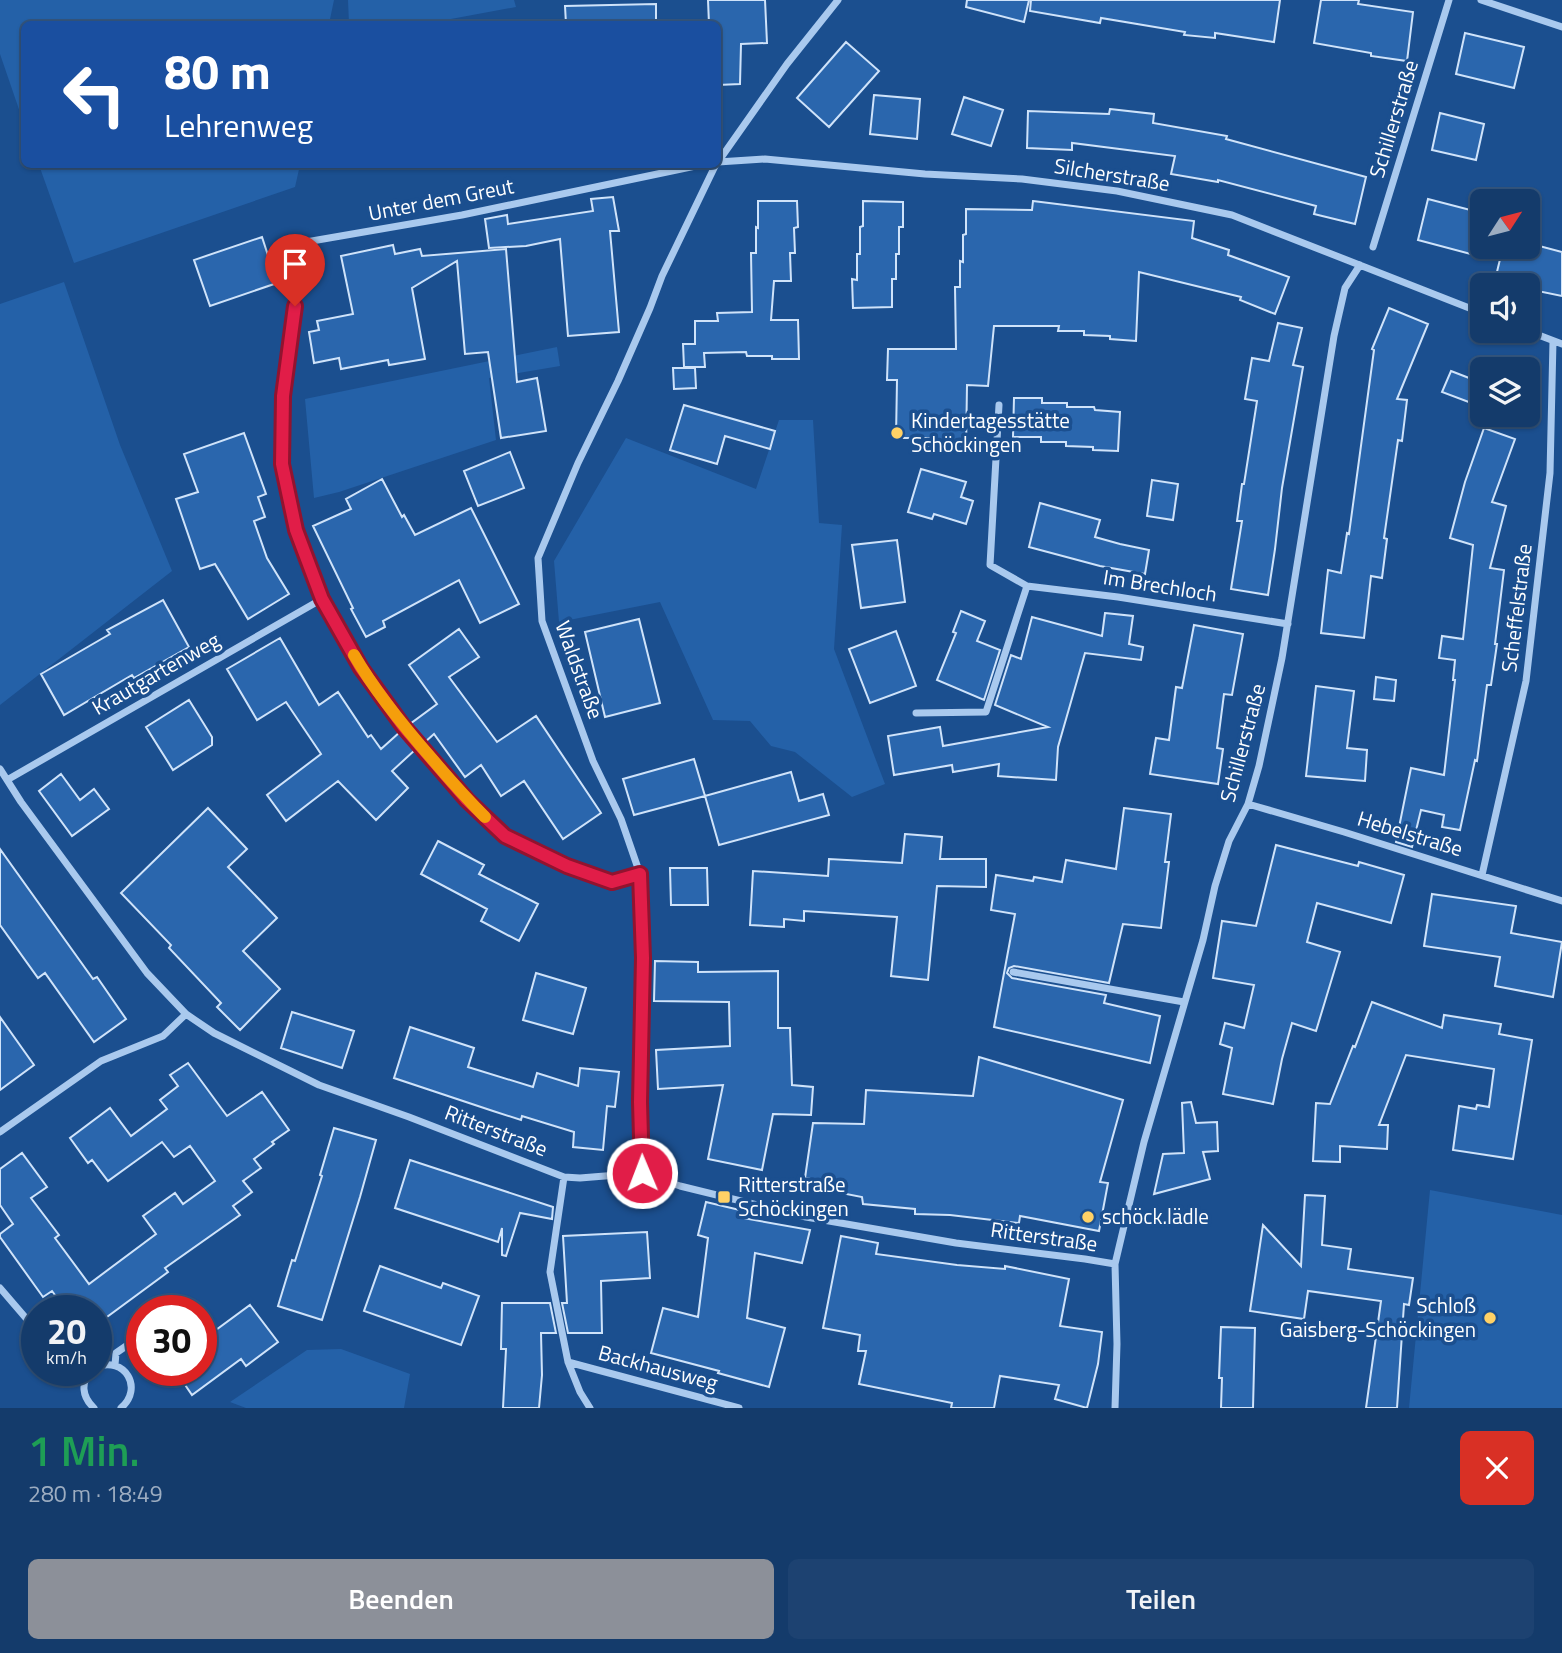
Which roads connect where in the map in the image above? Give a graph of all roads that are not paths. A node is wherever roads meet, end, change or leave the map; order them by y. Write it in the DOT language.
graph roads {
  1 [pos="838,0"];
  2 [pos="1449,0"];
  3 [pos="1481,0"];
  4 [pos="1562,27"];
  5 [pos="721,157"];
  6 [pos="721,163"];
  7 [pos="686,168"];
  8 [pos="715,168"];
  9 [pos="1373,247"];
  10 [pos="1360,265"];
  11 [pos="1470,308"];
  12 [pos="1540,336"];
  13 [pos="1553,341"];
  14 [pos="1562,344"];
  15 [pos="999,405"];
  16 [pos="1027,586"];
  17 [pos="322,599"];
  18 [pos="1288,624"];
  19 [pos="916,713"];
  20 [pos="0,769"];
  21 [pos="7,780"];
  22 [pos="1248,804"];
  23 [pos="640,874"];
  24 [pos="1482,875"];
  25 [pos="1562,901"];
  26 [pos="1013,972"];
  27 [pos="1184,1002"];
  28 [pos="186,1014"];
  29 [pos="0,1132"];
  30 [pos="642,1173"];
  31 [pos="564,1177"];
  32 [pos="1115,1265"];
  33 [pos="0,1289"];
  34 [pos="21,1313"];
  35 [pos="126,1346"];
  36 [pos="568,1362"];
  37 [pos="112,1365"];
  38 [pos="115,1365"];
  39 [pos="84,1386"];
  40 [pos="94,1408"];
  41 [pos="121,1408"];
  42 [pos="590,1408"];
  43 [pos="739,1408"];
  44 [pos="1115,1408"];
  1 -- 5 [label="street, Waldstraße"];
  2 -- 9 [label="street, Schillerstraße"];
  3 -- 4 [label="street"];
  6 -- 10 [label="street, Silcherstraße"];
  7 -- 17 [label="street, Unter dem Greut"];
  8 -- 23 [label="street, Waldstraße"];
  10 -- 11 [label="street, Silcherstraße"];
  10 -- 18 [label="street, Schillerstraße"];
  12 -- 13 [label="street"];
  13 -- 14 [label="street"];
  13 -- 24 [label="street, Scheffelstraße"];
  15 -- 16 [label="street, Im Brechloch"];
  16 -- 18 [label="street, Im Brechloch"];
  16 -- 19 [label="street"];
  17 -- 21 [label="street, Krautgartenweg"];
  17 -- 23 [label="street"];
  18 -- 22 [label="street, Schillerstraße"];
  20 -- 21 [label="street, Ritterstraße"];
  21 -- 28 [label="street, Ritterstraße"];
  22 -- 24 [label="street, Hebelstraße"];
  22 -- 27 [label="street, Schillerstraße"];
  23 -- 30 [label="street, Waldstraße"];
  24 -- 25 [label="street, Hebelstraße"];
  26 -- 27 [label="street"];
  27 -- 32 [label="street, Schillerstraße"];
  28 -- 29 [label="street"];
  28 -- 31 [label="street, Ritterstraße"];
  30 -- 31 [label="street, Ritterstraße"];
  30 -- 32 [label="street, Ritterstraße"];
  31 -- 36 [label="street"];
  32 -- 44 [label="street, Schillerstraße"];
  33 -- 34 [label="street"];
  35 -- 38 [label="street"];
  36 -- 42 [label="street"];
  36 -- 43 [label="street, Backhausweg"];
  37 -- 38 [label="street"];
  38 -- 41 [label="street"];
  39 -- 40 [label="street"];
}
